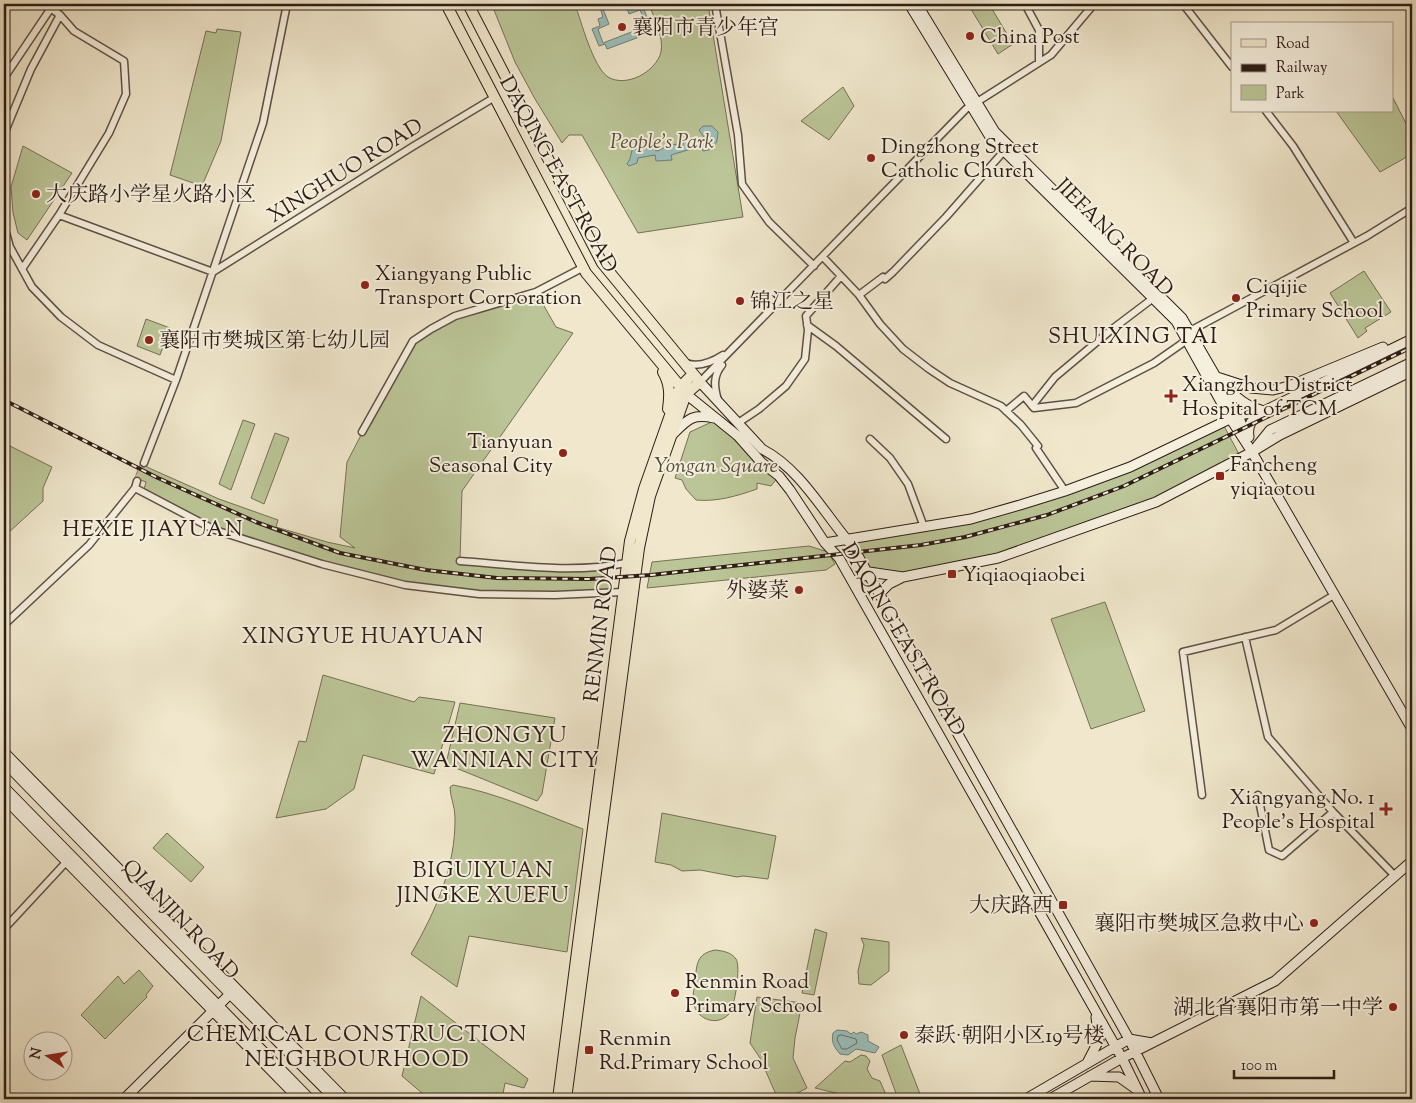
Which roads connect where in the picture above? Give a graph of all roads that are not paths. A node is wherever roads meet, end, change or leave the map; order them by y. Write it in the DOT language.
graph roads {
  1 [pos="287,4"];
  2 [pos="446,4"];
  3 [pos="468,4"];
  4 [pos="715,4"];
  5 [pos="909,4"];
  6 [pos="917,4"];
  7 [pos="1025,4"];
  8 [pos="1094,4"];
  9 [pos="1183,4"];
  10 [pos="48,6"];
  11 [pos="60,15"];
  12 [pos="1039,62"];
  13 [pos="1231,66"];
  14 [pos="4,78"];
  15 [pos="495,97"];
  16 [pos="973,103"];
  17 [pos="1267,112"];
  18 [pos="4,134"];
  19 [pos="1004,151"];
  20 [pos="1412,208"];
  21 [pos="59,215"];
  22 [pos="4,226"];
  23 [pos="1354,243"];
  24 [pos="823,257"];
  25 [pos="814,266"];
  26 [pos="584,267"];
  27 [pos="22,269"];
  28 [pos="213,272"];
  29 [pos="841,276"];
  30 [pos="859,295"];
  31 [pos="1152,299"];
  32 [pos="807,325"];
  33 [pos="1412,332"];
  34 [pos="1189,336"];
  35 [pos="1412,339"];
  36 [pos="736,346"];
  37 [pos="656,358"];
  38 [pos="684,362"];
  39 [pos="1412,362"];
  40 [pos="1412,372"];
  41 [pos="1217,377"];
  42 [pos="697,378"];
  43 [pos="176,380"];
  44 [pos="683,391"];
  45 [pos="719,402"];
  46 [pos="1032,406"];
  47 [pos="1006,411"];
  48 [pos="1264,411"];
  49 [pos="1234,416"];
  50 [pos="718,419"];
  51 [pos="738,423"];
  52 [pos="362,432"];
  53 [pos="669,432"];
  54 [pos="870,439"];
  55 [pos="946,439"];
  56 [pos="1252,452"];
  57 [pos="144,464"];
  58 [pos="1064,491"];
  59 [pos="924,527"];
  60 [pos="847,540"];
  61 [pos="825,543"];
  62 [pos="460,561"];
  63 [pos="626,563"];
  64 [pos="869,572"];
  65 [pos="903,577"];
  66 [pos="853,583"];
  67 [pos="623,592"];
  68 [pos="880,594"];
  69 [pos="1334,594"];
  70 [pos="4,625"];
  71 [pos="1245,637"];
  72 [pos="1412,729"];
  73 [pos="4,752"];
  74 [pos="4,762"];
  75 [pos="4,787"];
  76 [pos="1202,795"];
  77 [pos="1258,795"];
  78 [pos="4,798"];
  79 [pos="1333,812"];
  80 [pos="69,859"];
  81 [pos="1412,861"];
  82 [pos="1395,876"];
  83 [pos="4,929"];
  84 [pos="230,994"];
  85 [pos="215,1009"];
  86 [pos="1096,1012"];
  87 [pos="1129,1040"];
  88 [pos="1152,1043"];
  89 [pos="1116,1047"];
  90 [pos="1135,1051"];
  91 [pos="1122,1058"];
  92 [pos="1086,1064"];
  93 [pos="1090,1076"];
  94 [pos="1137,1090"];
  95 [pos="124,1099"];
  96 [pos="299,1099"];
  97 [pos="310,1099"];
  98 [pos="335,1099"];
  99 [pos="345,1099"];
  100 [pos="558,1099"];
  101 [pos="566,1099"];
  102 [pos="1026,1099"];
  103 [pos="1050,1099"];
  104 [pos="1142,1099"];
  105 [pos="1159,1099"];
  1 -- 28 [label="street, XINGHUO ROAD"];
  2 -- 15 [label="main road, DAQING EAST ROAD"];
  3 -- 38 [label="main road, DAQING EAST ROAD"];
  4 -- 25 [label="street"];
  5 -- 16 [label="main road, JIEFANG ROAD"];
  6 -- 16 [label="main road, JIEFANG ROAD"];
  7 -- 12 [label="street"];
  8 -- 12 [label="street"];
  9 -- 13 [label="street"];
  10 -- 11 [label="street"];
  10 -- 14 [label="street"];
  11 -- 18 [label="street"];
  11 -- 21 [label="street"];
  12 -- 16 [label="street"];
  15 -- 26 [label="main road, DAQING EAST ROAD"];
  15 -- 28 [label="street, XINGHUO ROAD"];
  16 -- 19 [label="main road, JIEFANG ROAD"];
  16 -- 24 [label="street"];
  16 -- 34 [label="main road, JIEFANG ROAD"];
  17 -- 23 [label="street"];
  19 -- 30 [label="street"];
  19 -- 31 [label="main road, JIEFANG ROAD"];
  20 -- 23 [label="street"];
  21 -- 27 [label="street"];
  21 -- 28 [label="street"];
  22 -- 27 [label="street"];
  23 -- 34 [label="street"];
  24 -- 25 [label="street"];
  24 -- 29 [label="street"];
  25 -- 36 [label="street"];
  26 -- 37 [label="main road, DAQING EAST ROAD"];
  26 -- 52 [label="street"];
  27 -- 43 [label="street"];
  28 -- 43 [label="street, XINGHUO ROAD"];
  29 -- 30 [label="street"];
  29 -- 32 [label="street"];
  30 -- 47 [label="street"];
  31 -- 34 [label="main road, JIEFANG ROAD"];
  31 -- 46 [label="street"];
  32 -- 51 [label="street"];
  32 -- 55 [label="street"];
  33 -- 41 [label="main road"];
  34 -- 41 [label="main road, JIEFANG ROAD"];
  34 -- 46 [label="street"];
  34 -- 49 [label="main road, JIEFANG ROAD"];
  35 -- 48 [label="main road"];
  36 -- 38 [label="street"];
  36 -- 42 [label="street"];
  36 -- 45 [label="street"];
  37 -- 44 [label="main road, DAQING EAST ROAD"];
  37 -- 53 [label="main road"];
  38 -- 42 [label="main road, DAQING EAST ROAD"];
  39 -- 56 [label="main road"];
  40 -- 56 [label="main road"];
  41 -- 48 [label="main road"];
  41 -- 49 [label="main road, JIEFANG ROAD"];
  42 -- 44 [label="main road, RENMIN ROAD"];
  42 -- 45 [label="main road, DAQING EAST ROAD"];
  43 -- 57 [label="street, XINGHUO ROAD"];
  44 -- 50 [label="main road, DAQING EAST ROAD"];
  44 -- 53 [label="main road, RENMIN ROAD"];
  45 -- 51 [label="main road, DAQING EAST ROAD"];
  46 -- 47 [label="street"];
  47 -- 58 [label="street"];
  48 -- 49 [label="main road"];
  48 -- 56 [label="main road"];
  49 -- 56 [label="main road, JIEFANG ROAD"];
  49 -- 58 [label="main road"];
  50 -- 53 [label="main road"];
  50 -- 61 [label="main road, DAQING EAST ROAD"];
  51 -- 60 [label="main road, DAQING EAST ROAD"];
  53 -- 63 [label="main road, RENMIN ROAD"];
  53 -- 101 [label="main road, RENMIN ROAD"];
  54 -- 59 [label="street"];
  56 -- 65 [label="main road"];
  56 -- 69 [label="main road, JIEFANG ROAD"];
  58 -- 59 [label="main road"];
  59 -- 60 [label="main road"];
  60 -- 61 [label="main road"];
  60 -- 64 [label="main road, DAQING EAST ROAD"];
  61 -- 66 [label="main road, DAQING EAST ROAD"];
  62 -- 63 [label="street"];
  63 -- 67 [label="main road, RENMIN ROAD"];
  64 -- 65 [label="main road"];
  64 -- 66 [label="main road"];
  64 -- 68 [label="main road, DAQING EAST ROAD"];
  65 -- 68 [label="main road"];
  66 -- 86 [label="main road, DAQING EAST ROAD"];
  67 -- 70 [label="street"];
  67 -- 100 [label="main road, RENMIN ROAD"];
  68 -- 87 [label="main road, DAQING EAST ROAD"];
  69 -- 71 [label="street"];
  69 -- 72 [label="main road, JIEFANG ROAD"];
  71 -- 76 [label="street"];
  71 -- 79 [label="street"];
  73 -- 99 [label="main road"];
  74 -- 84 [label="main road, QIANJIN ROAD"];
  75 -- 80 [label="main road, QIANJIN ROAD"];
  77 -- 79 [label="street"];
  78 -- 80 [label="main road"];
  79 -- 82 [label="street"];
  80 -- 83 [label="street"];
  80 -- 85 [label="main road, QIANJIN ROAD"];
  81 -- 82 [label="main road"];
  82 -- 88 [label="main road"];
  84 -- 85 [label="main road"];
  84 -- 98 [label="main road, QIANJIN ROAD"];
  85 -- 95 [label="main road"];
  85 -- 96 [label="main road"];
  85 -- 97 [label="main road, QIANJIN ROAD"];
  86 -- 89 [label="main road, DAQING EAST ROAD"];
  86 -- 92 [label="main road"];
  87 -- 88 [label="main road"];
  87 -- 89 [label="main road"];
  87 -- 90 [label="main road, DAQING EAST ROAD"];
  88 -- 90 [label="main road"];
  89 -- 91 [label="main road, DAQING EAST ROAD"];
  89 -- 92 [label="main road"];
  90 -- 91 [label="main road"];
  90 -- 105 [label="main road, DAQING EAST ROAD"];
  91 -- 93 [label="main road"];
  91 -- 94 [label="main road, DAQING EAST ROAD"];
  92 -- 102 [label="main road"];
  93 -- 94 [label="main road"];
  93 -- 103 [label="main road"];
  94 -- 104 [label="main road, DAQING EAST ROAD"];
}
